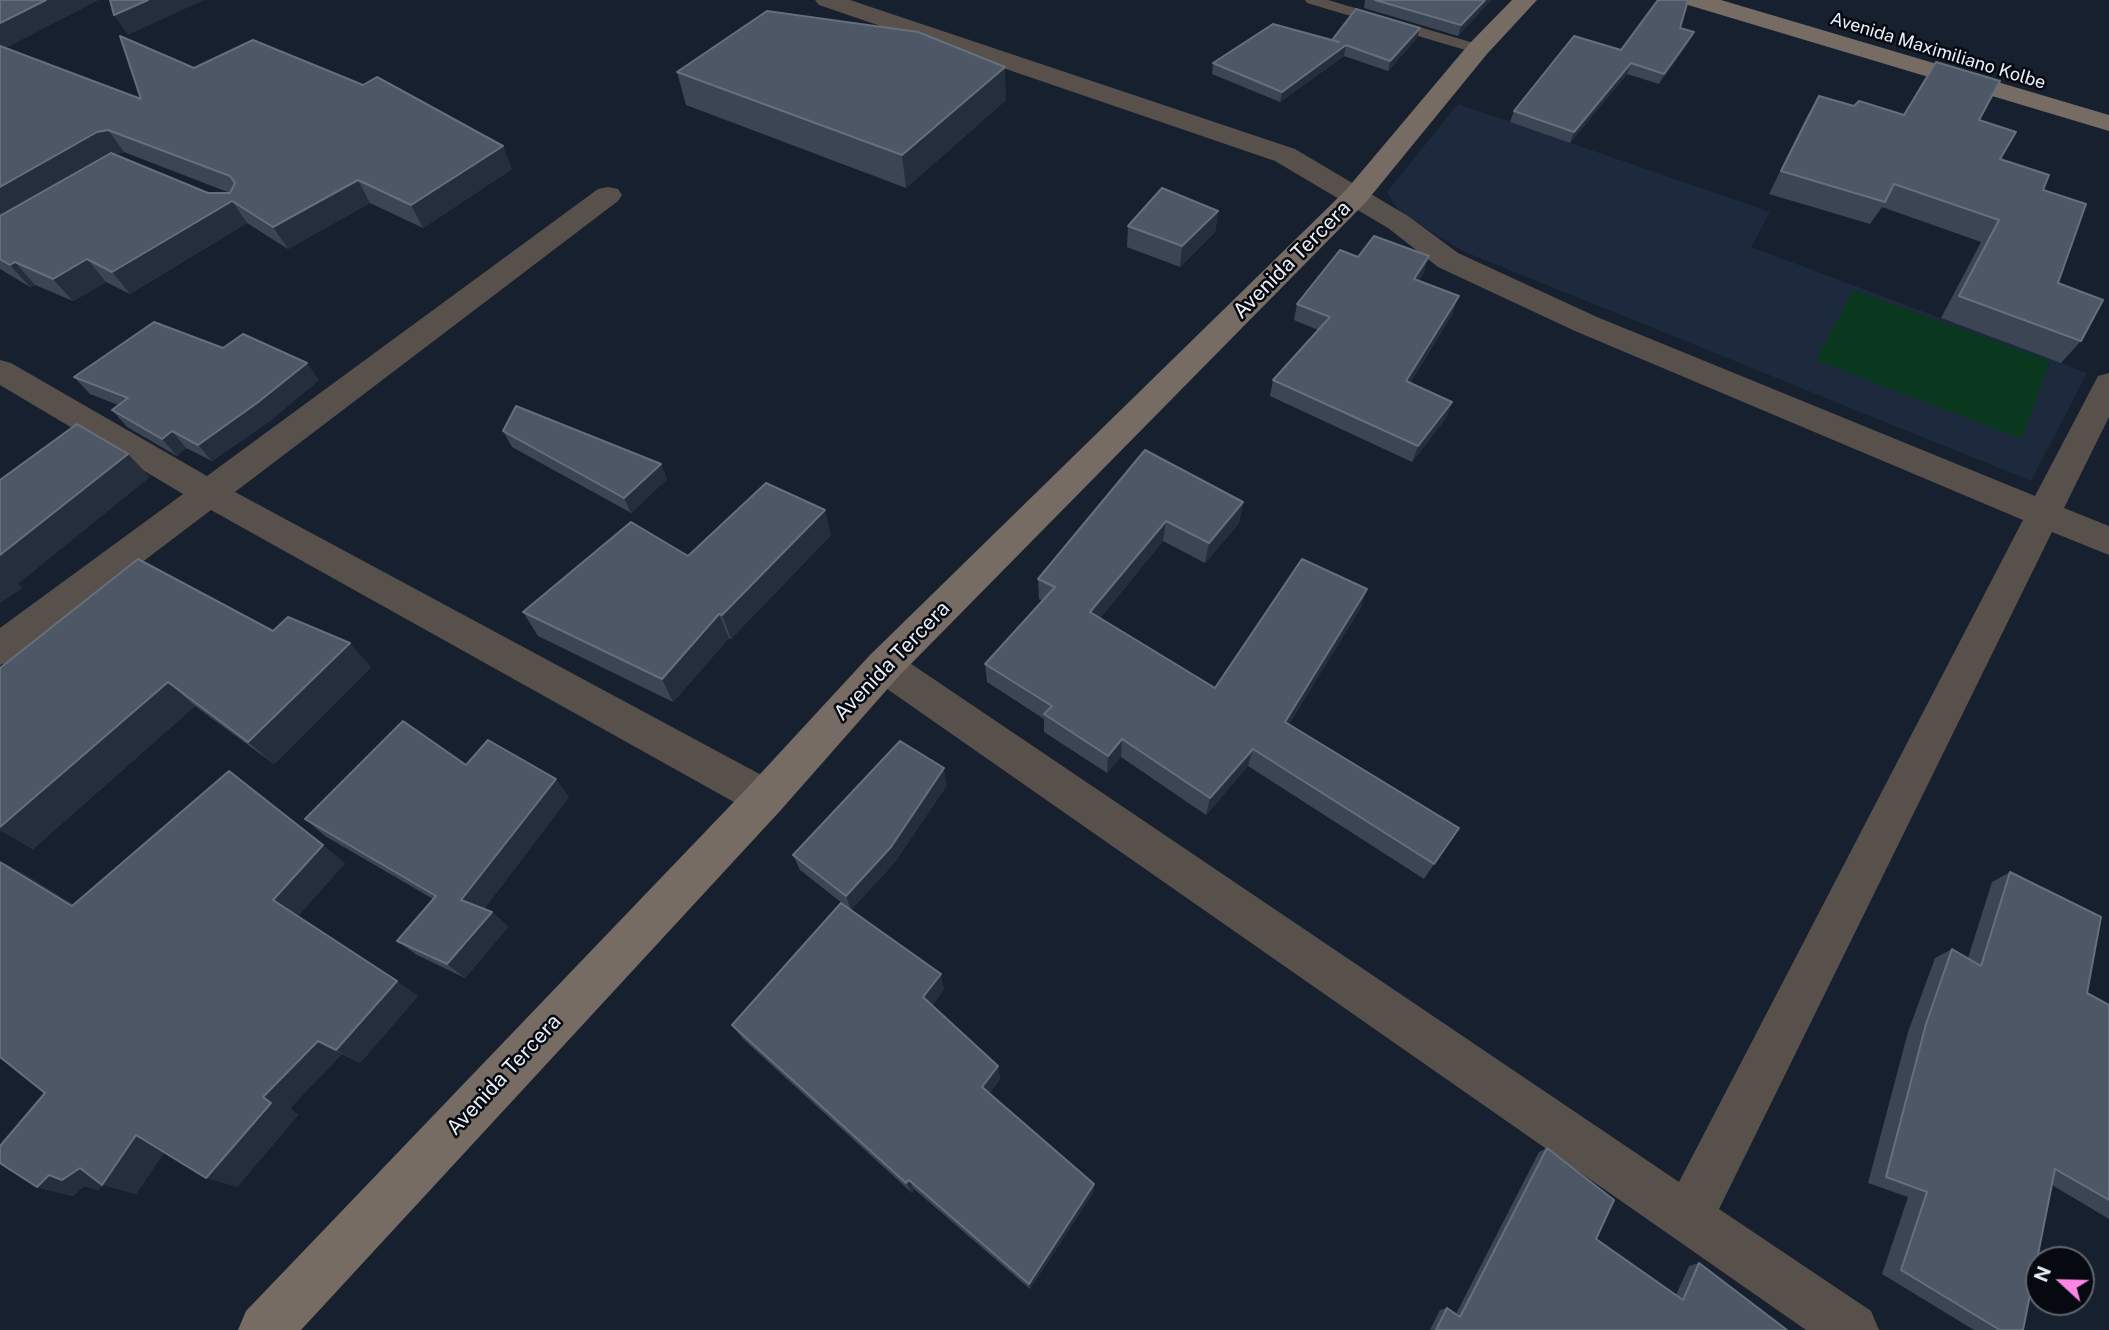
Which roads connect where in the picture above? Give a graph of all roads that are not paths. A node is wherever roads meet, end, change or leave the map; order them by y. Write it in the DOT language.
graph roads {
  1 [pos="827,0"];
  2 [pos="1312,0"];
  3 [pos="1525,0"];
  4 [pos="1696,0"];
  5 [pos="1768,0"];
  6 [pos="1478,50"];
  7 [pos="2109,102"];
  8 [pos="2109,123"];
  9 [pos="608,195"];
  10 [pos="1356,196"];
  11 [pos="0,371"];
  12 [pos="2109,384"];
  13 [pos="209,493"];
  14 [pos="2043,514"];
  15 [pos="2109,541"];
  16 [pos="0,649"];
  17 [pos="884,666"];
  18 [pos="765,798"];
  19 [pos="1688,1217"];
  20 [pos="265,1330"];
  21 [pos="1852,1330"];
  1 -- 10 [label="street"];
  2 -- 6 [label="lane"];
  3 -- 6 [label="street, Avenida Tercera"];
  4 -- 8 [label="street, Avenida Maximiliano Kolbe"];
  5 -- 7 [label="street, Avenida Maximiliano Kolbe"];
  6 -- 10 [label="street, Avenida Tercera"];
  9 -- 13 [label="street"];
  10 -- 14 [label="street"];
  10 -- 17 [label="street, Avenida Tercera"];
  11 -- 13 [label="street"];
  12 -- 14 [label="street"];
  13 -- 16 [label="street"];
  13 -- 18 [label="street"];
  14 -- 15 [label="street"];
  14 -- 19 [label="street"];
  17 -- 18 [label="street, Avenida Tercera"];
  17 -- 19 [label="street"];
  18 -- 20 [label="street, Avenida Tercera"];
  19 -- 21 [label="street"];
}
